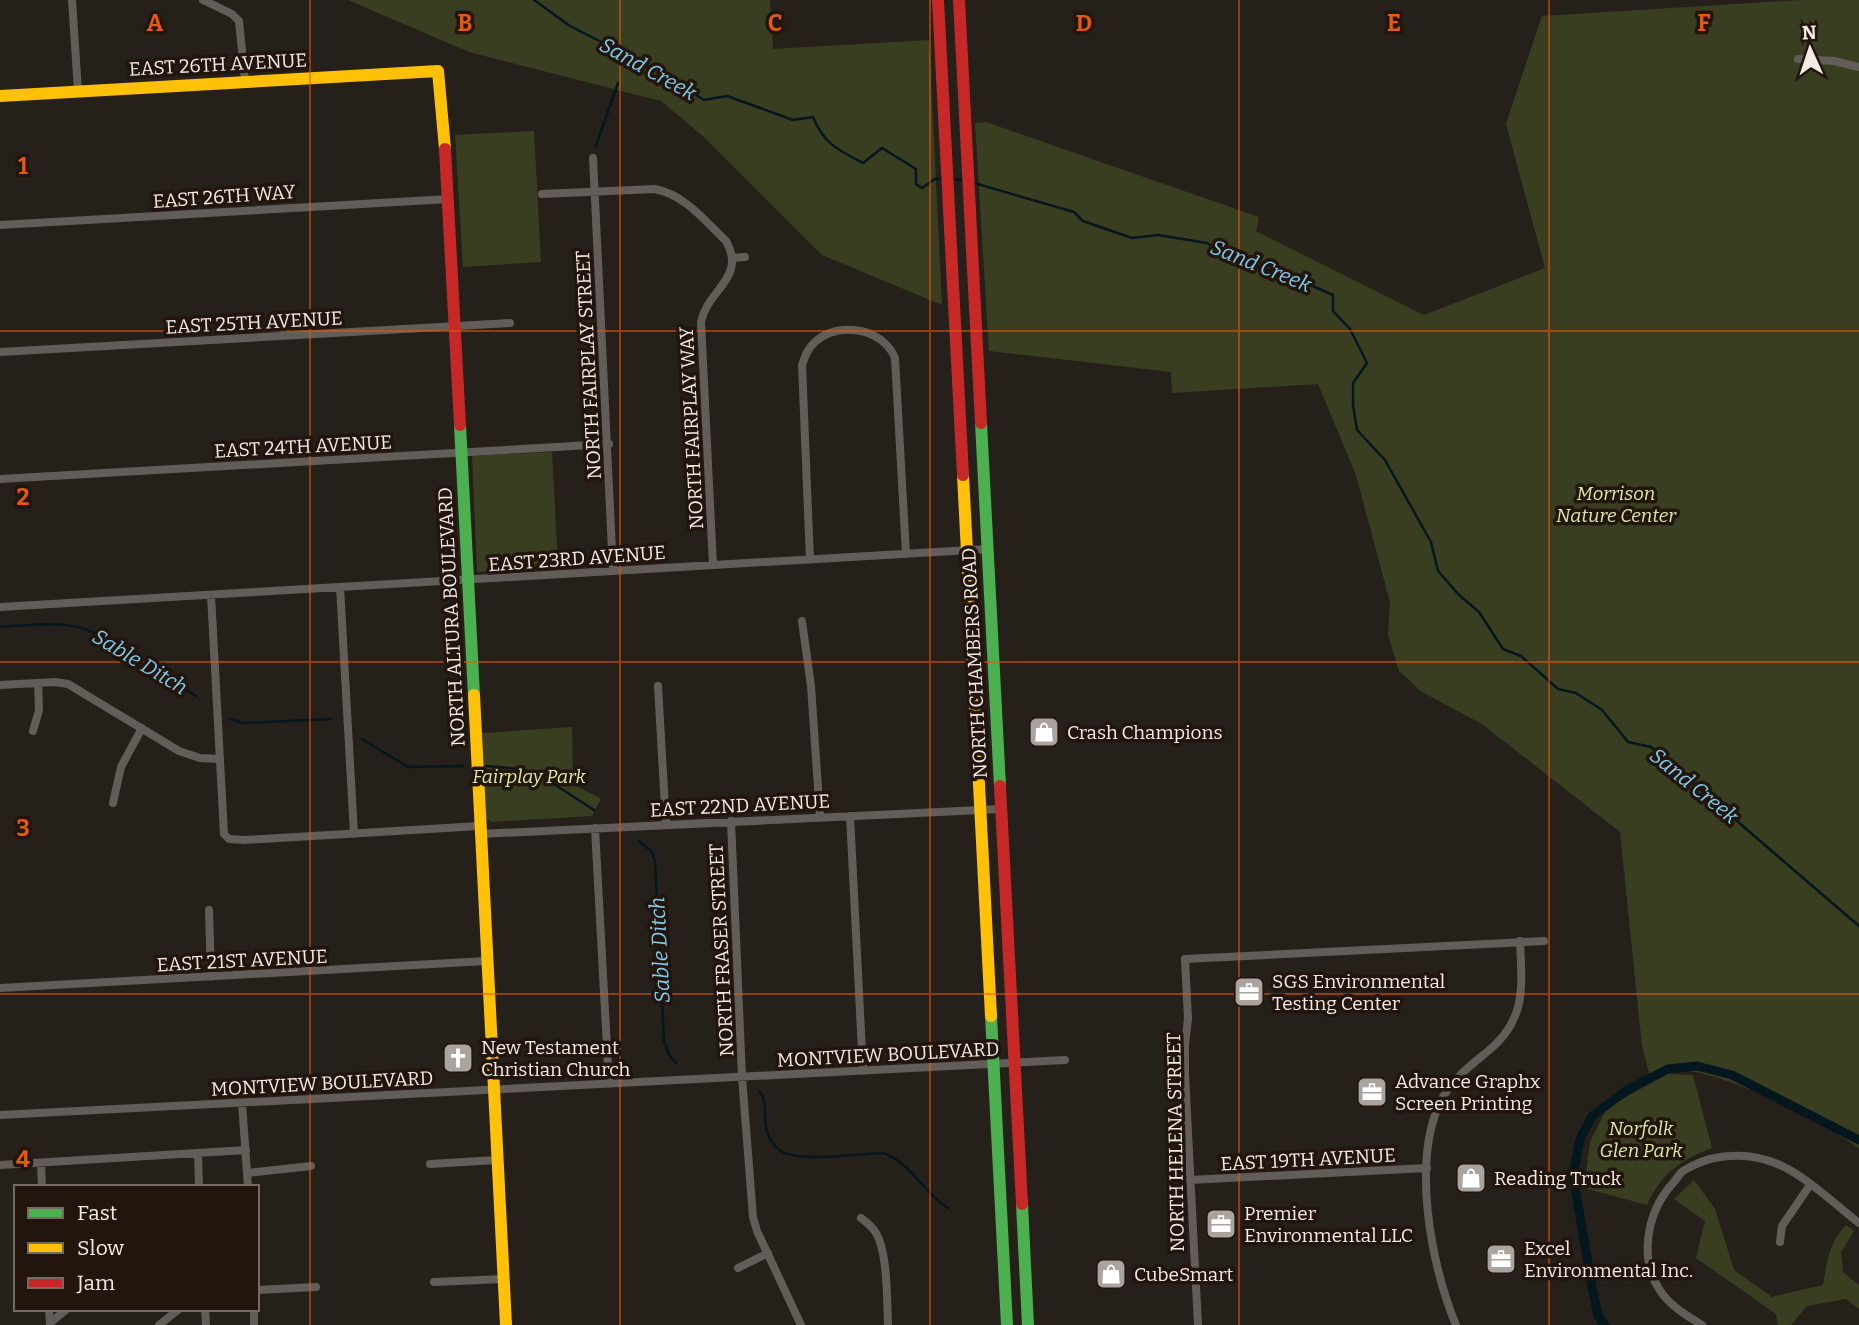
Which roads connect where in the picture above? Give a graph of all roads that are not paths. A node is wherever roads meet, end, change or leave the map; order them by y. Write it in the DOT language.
graph roads {
  1 [pos="72,0"];
  2 [pos="203,0"];
  3 [pos="938,0"];
  4 [pos="959,0"];
  5 [pos="962,57"];
  6 [pos="941,59"];
  7 [pos="1798,59"];
  8 [pos="1859,67"];
  9 [pos="438,71"];
  10 [pos="245,81"];
  11 [pos="78,91"];
  12 [pos="0,96"];
  13 [pos="593,158"];
  14 [pos="595,190"];
  15 [pos="542,194"];
  16 [pos="449,199"];
  17 [pos="0,225"];
  18 [pos="745,257"];
  19 [pos="732,258"];
  20 [pos="510,323"];
  21 [pos="455,327"];
  22 [pos="0,352"];
  23 [pos="609,444"];
  24 [pos="462,453"];
  25 [pos="0,479"];
  26 [pos="988,549"];
  27 [pos="967,551"];
  28 [pos="906,554"];
  29 [pos="810,560"];
  30 [pos="713,565"];
  31 [pos="613,571"];
  32 [pos="467,581"];
  33 [pos="340,587"];
  34 [pos="211,595"];
  35 [pos="0,607"];
  36 [pos="803,621"];
  37 [pos="38,683"];
  38 [pos="0,685"];
  39 [pos="658,686"];
  40 [pos="142,728"];
  41 [pos="33,731"];
  42 [pos="220,759"];
  43 [pos="113,803"];
  44 [pos="1001,809"];
  45 [pos="980,810"];
  46 [pos="850,816"];
  47 [pos="820,817"];
  48 [pos="731,821"];
  49 [pos="666,825"];
  50 [pos="595,828"];
  51 [pos="480,830"];
  52 [pos="354,834"];
  53 [pos="209,910"];
  54 [pos="1520,941"];
  55 [pos="1544,941"];
  56 [pos="486,961"];
  57 [pos="211,977"];
  58 [pos="0,988"];
  59 [pos="1065,1060"];
  60 [pos="1015,1063"];
  61 [pos="993,1064"];
  62 [pos="863,1071"];
  63 [pos="742,1077"];
  64 [pos="609,1084"];
  65 [pos="495,1090"];
  66 [pos="242,1103"];
  67 [pos="0,1115"];
  68 [pos="246,1150"];
  69 [pos="198,1153"];
  70 [pos="497,1160"];
  71 [pos="41,1163"];
  72 [pos="430,1164"];
  73 [pos="0,1165"];
  74 [pos="310,1166"];
  75 [pos="1427,1168"];
  76 [pos="247,1173"];
  77 [pos="1190,1181"];
  78 [pos="42,1185"];
  79 [pos="199,1185"];
  80 [pos="248,1185"];
  81 [pos="1810,1185"];
  82 [pos="861,1218"];
  83 [pos="1859,1223"];
  84 [pos="1780,1242"];
  85 [pos="768,1253"];
  86 [pos="738,1268"];
  87 [pos="503,1279"];
  88 [pos="434,1282"];
  89 [pos="316,1287"];
  90 [pos="259,1290"];
  91 [pos="64,1311"];
  92 [pos="176,1311"];
  93 [pos="50,1324"];
  94 [pos="159,1325"];
  95 [pos="506,1325"];
  96 [pos="801,1325"];
  97 [pos="888,1325"];
  98 [pos="1007,1325"];
  99 [pos="1028,1325"];
  100 [pos="1198,1325"];
  101 [pos="1456,1325"];
  102 [pos="1702,1325"];
  1 -- 11 [label="street"];
  2 -- 10 [label="street"];
  3 -- 6 [label="main road, NORTH CHAMBERS ROAD"];
  4 -- 5 [label="main road, NORTH CHAMBERS ROAD"];
  5 -- 6 [label="main road"];
  5 -- 26 [label="main road, NORTH CHAMBERS ROAD"];
  6 -- 27 [label="main road, NORTH CHAMBERS ROAD"];
  7 -- 8 [label="street"];
  9 -- 10 [label="main road, EAST 26TH AVENUE"];
  9 -- 16 [label="main road, NORTH ALTURA BOULEVARD"];
  10 -- 11 [label="main road, EAST 26TH AVENUE"];
  11 -- 12 [label="main road, EAST 26TH AVENUE"];
  13 -- 14 [label="street, NORTH FAIRPLAY STREET"];
  14 -- 15 [label="street"];
  14 -- 19 [label="street"];
  14 -- 23 [label="street, NORTH FAIRPLAY STREET"];
  16 -- 17 [label="street, EAST 26TH WAY"];
  16 -- 21 [label="main road, NORTH ALTURA BOULEVARD"];
  18 -- 19 [label="street"];
  19 -- 30 [label="street, NORTH FAIRPLAY WAY"];
  20 -- 21 [label="street, EAST 25TH AVENUE"];
  21 -- 22 [label="street, EAST 25TH AVENUE"];
  21 -- 24 [label="main road, NORTH ALTURA BOULEVARD"];
  23 -- 24 [label="street, EAST 24TH AVENUE"];
  23 -- 31 [label="street, NORTH FAIRPLAY STREET"];
  24 -- 25 [label="street, EAST 24TH AVENUE"];
  24 -- 32 [label="main road, NORTH ALTURA BOULEVARD"];
  26 -- 27 [label="street, EAST 23RD AVENUE"];
  26 -- 44 [label="main road, NORTH CHAMBERS ROAD"];
  27 -- 28 [label="street, EAST 23RD AVENUE"];
  27 -- 45 [label="main road, NORTH CHAMBERS ROAD"];
  28 -- 29 [label="street, EAST 23RD AVENUE"];
  28 -- 29 [label="street"];
  29 -- 30 [label="street, EAST 23RD AVENUE"];
  30 -- 31 [label="street, EAST 23RD AVENUE"];
  31 -- 32 [label="street, EAST 23RD AVENUE"];
  32 -- 33 [label="street, EAST 23RD AVENUE"];
  32 -- 51 [label="main road, NORTH ALTURA BOULEVARD"];
  33 -- 34 [label="street, EAST 23RD AVENUE"];
  33 -- 52 [label="street"];
  34 -- 35 [label="street, EAST 23RD AVENUE"];
  34 -- 42 [label="street"];
  36 -- 47 [label="street"];
  37 -- 38 [label="street"];
  37 -- 40 [label="street"];
  37 -- 41 [label="street"];
  39 -- 49 [label="street"];
  40 -- 42 [label="street"];
  40 -- 43 [label="street"];
  42 -- 52 [label="street, EAST 22ND AVENUE"];
  44 -- 45 [label="street, EAST 22ND AVENUE"];
  44 -- 60 [label="main road, NORTH CHAMBERS ROAD"];
  45 -- 46 [label="street, EAST 22ND AVENUE"];
  45 -- 61 [label="main road, NORTH CHAMBERS ROAD"];
  46 -- 47 [label="street, EAST 22ND AVENUE"];
  46 -- 62 [label="street"];
  47 -- 48 [label="street, EAST 22ND AVENUE"];
  48 -- 49 [label="street, EAST 22ND AVENUE"];
  48 -- 63 [label="street, NORTH FRASER STREET"];
  49 -- 50 [label="street, EAST 22ND AVENUE"];
  50 -- 51 [label="street, EAST 22ND AVENUE"];
  50 -- 64 [label="street"];
  51 -- 52 [label="street, EAST 22ND AVENUE"];
  51 -- 56 [label="main road, NORTH ALTURA BOULEVARD"];
  53 -- 57 [label="street"];
  54 -- 55 [label="street"];
  54 -- 75 [label="street"];
  54 -- 77 [label="street, NORTH HELENA STREET"];
  56 -- 57 [label="street, EAST 21ST AVENUE"];
  56 -- 65 [label="main road, NORTH ALTURA BOULEVARD"];
  57 -- 58 [label="street, EAST 21ST AVENUE"];
  59 -- 60 [label="street, MONTVIEW BOULEVARD"];
  60 -- 61 [label="street, MONTVIEW BOULEVARD"];
  60 -- 99 [label="main road, NORTH CHAMBERS ROAD"];
  61 -- 62 [label="street, MONTVIEW BOULEVARD"];
  61 -- 98 [label="main road, NORTH CHAMBERS ROAD"];
  62 -- 63 [label="street, MONTVIEW BOULEVARD"];
  63 -- 64 [label="street, MONTVIEW BOULEVARD"];
  63 -- 85 [label="street, NORTH FRASER STREET"];
  64 -- 65 [label="street, MONTVIEW BOULEVARD"];
  65 -- 66 [label="street, MONTVIEW BOULEVARD"];
  65 -- 70 [label="main road, NORTH ALTURA BOULEVARD"];
  66 -- 67 [label="street, MONTVIEW BOULEVARD"];
  66 -- 68 [label="street"];
  68 -- 69 [label="street"];
  68 -- 76 [label="street"];
  69 -- 71 [label="street"];
  69 -- 79 [label="street"];
  70 -- 72 [label="street"];
  70 -- 87 [label="main road, NORTH ALTURA BOULEVARD"];
  71 -- 73 [label="street"];
  71 -- 78 [label="street"];
  74 -- 76 [label="street"];
  75 -- 77 [label="street, EAST 19TH AVENUE"];
  75 -- 101 [label="street"];
  76 -- 80 [label="street"];
  77 -- 100 [label="street, NORTH HELENA STREET"];
  81 -- 83 [label="street"];
  81 -- 84 [label="street"];
  81 -- 102 [label="street"];
  82 -- 97 [label="street"];
  85 -- 86 [label="street"];
  85 -- 96 [label="street, NORTH FRASER STREET"];
  87 -- 88 [label="street"];
  87 -- 95 [label="main road, NORTH ALTURA BOULEVARD"];
  89 -- 90 [label="street"];
  91 -- 93 [label="street"];
  92 -- 94 [label="street"];
}
